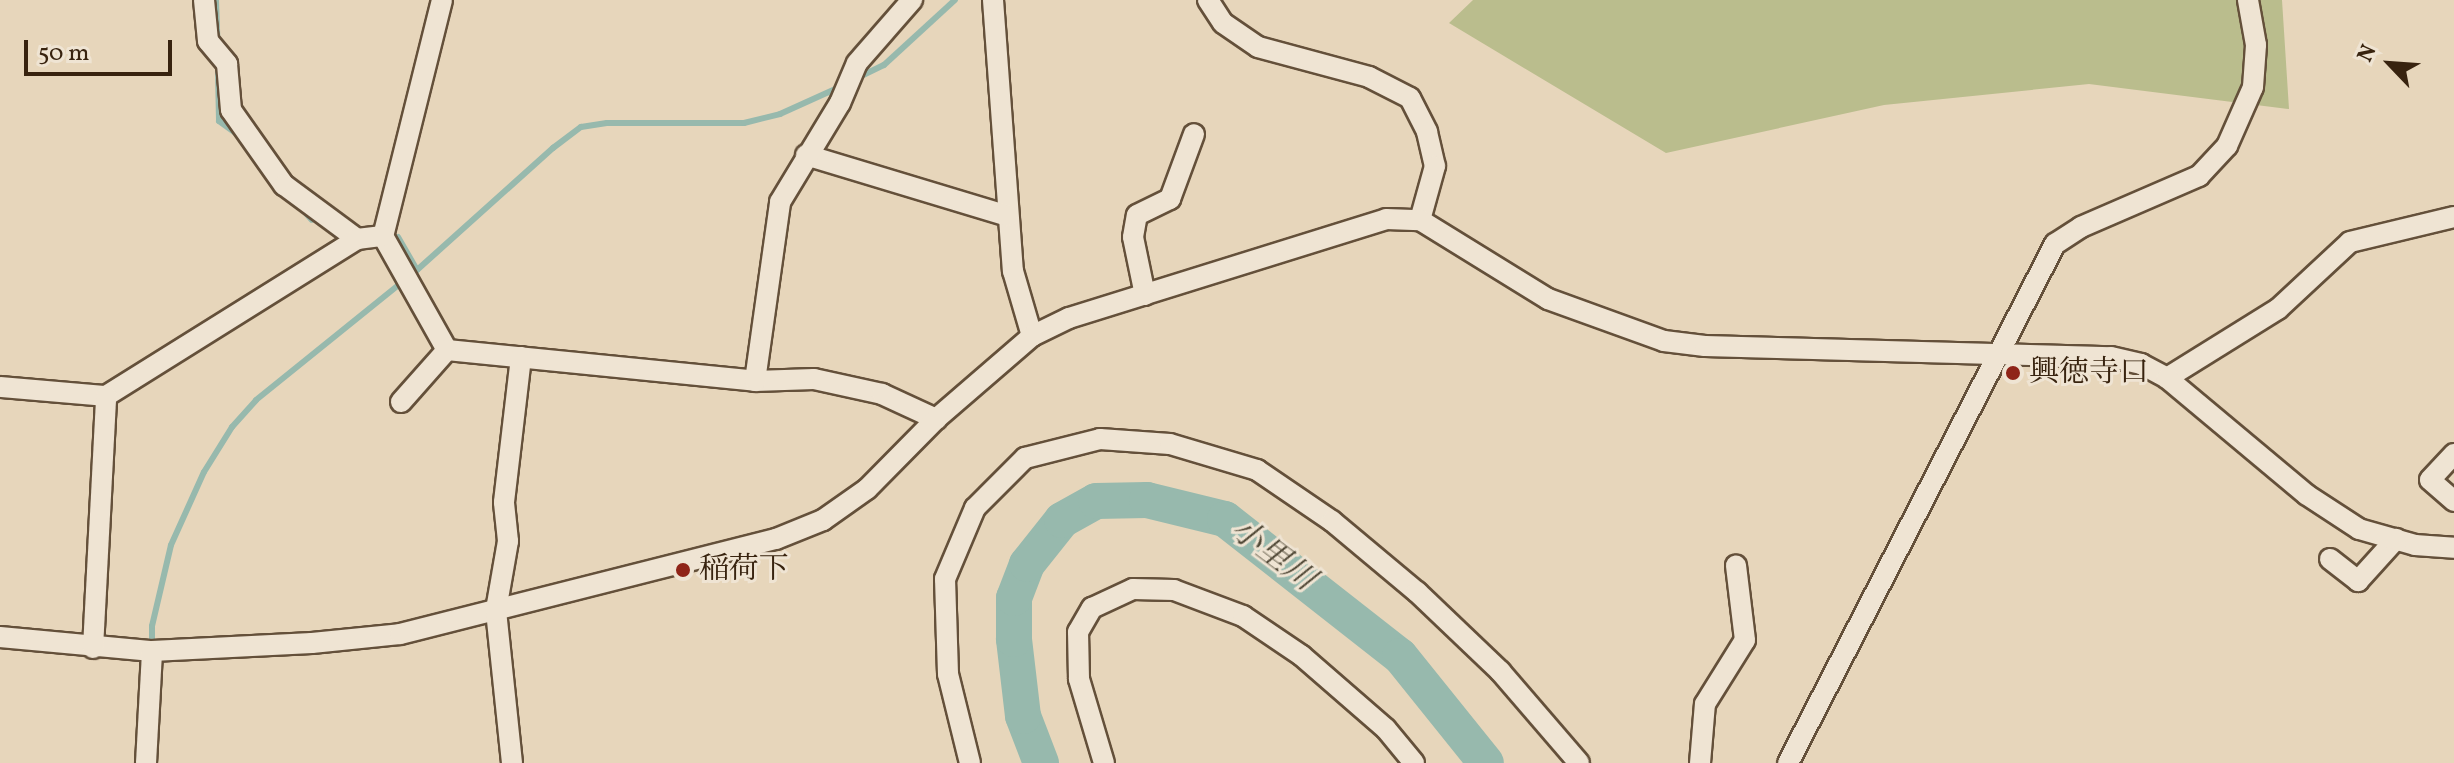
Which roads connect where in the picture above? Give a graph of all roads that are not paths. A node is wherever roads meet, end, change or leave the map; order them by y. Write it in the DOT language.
graph roads {
  1 [pos="204,0"];
  2 [pos="442,0"];
  3 [pos="912,0"];
  4 [pos="1208,0"];
  5 [pos="2248,0"];
  6 [pos="998,5"];
  7 [pos="1194,134"];
  8 [pos="806,155"];
  9 [pos="1008,216"];
  10 [pos="2454,217"];
  11 [pos="1420,220"];
  12 [pos="383,236"];
  13 [pos="357,239"];
  14 [pos="1145,295"];
  15 [pos="1032,336"];
  16 [pos="447,350"];
  17 [pos="2001,352"];
  18 [pos="521,357"];
  19 [pos="2167,378"];
  20 [pos="755,381"];
  21 [pos="0,387"];
  22 [pos="106,396"];
  23 [pos="401,402"];
  24 [pos="936,419"];
  25 [pos="2454,454"];
  26 [pos="2454,501"];
  27 [pos="2396,539"];
  28 [pos="2454,548"];
  29 [pos="2330,559"];
  30 [pos="1736,566"];
  31 [pos="496,610"];
  32 [pos="0,637"];
  33 [pos="93,648"];
  34 [pos="143,650"];
  35 [pos="146,763"];
  36 [pos="512,763"];
  37 [pos="970,763"];
  38 [pos="1104,763"];
  39 [pos="1414,763"];
  40 [pos="1579,763"];
  41 [pos="1700,763"];
  42 [pos="1788,763"];
  1 -- 13 [label="street"];
  2 -- 12 [label="street"];
  3 -- 8 [label="street"];
  4 -- 11 [label="street"];
  5 -- 17 [label="street"];
  6 -- 9 [label="street"];
  7 -- 14 [label="street"];
  8 -- 9 [label="street"];
  8 -- 20 [label="street"];
  9 -- 15 [label="street"];
  10 -- 19 [label="street"];
  11 -- 14 [label="street"];
  11 -- 17 [label="street"];
  12 -- 13 [label="street"];
  12 -- 16 [label="street"];
  13 -- 22 [label="street"];
  14 -- 15 [label="street"];
  15 -- 24 [label="street"];
  16 -- 18 [label="street"];
  16 -- 23 [label="street"];
  17 -- 19 [label="street"];
  17 -- 42 [label="street"];
  18 -- 20 [label="street"];
  18 -- 31 [label="street"];
  19 -- 27 [label="street"];
  20 -- 24 [label="street"];
  21 -- 22 [label="street"];
  22 -- 33 [label="street"];
  24 -- 31 [label="street"];
  25 -- 26 [label="street"];
  27 -- 28 [label="street"];
  27 -- 29 [label="street"];
  30 -- 41 [label="street"];
  31 -- 34 [label="street"];
  31 -- 36 [label="street"];
  32 -- 33 [label="street"];
  33 -- 34 [label="street"];
  34 -- 35 [label="street"];
  37 -- 40 [label="street"];
  38 -- 39 [label="street"];
}
